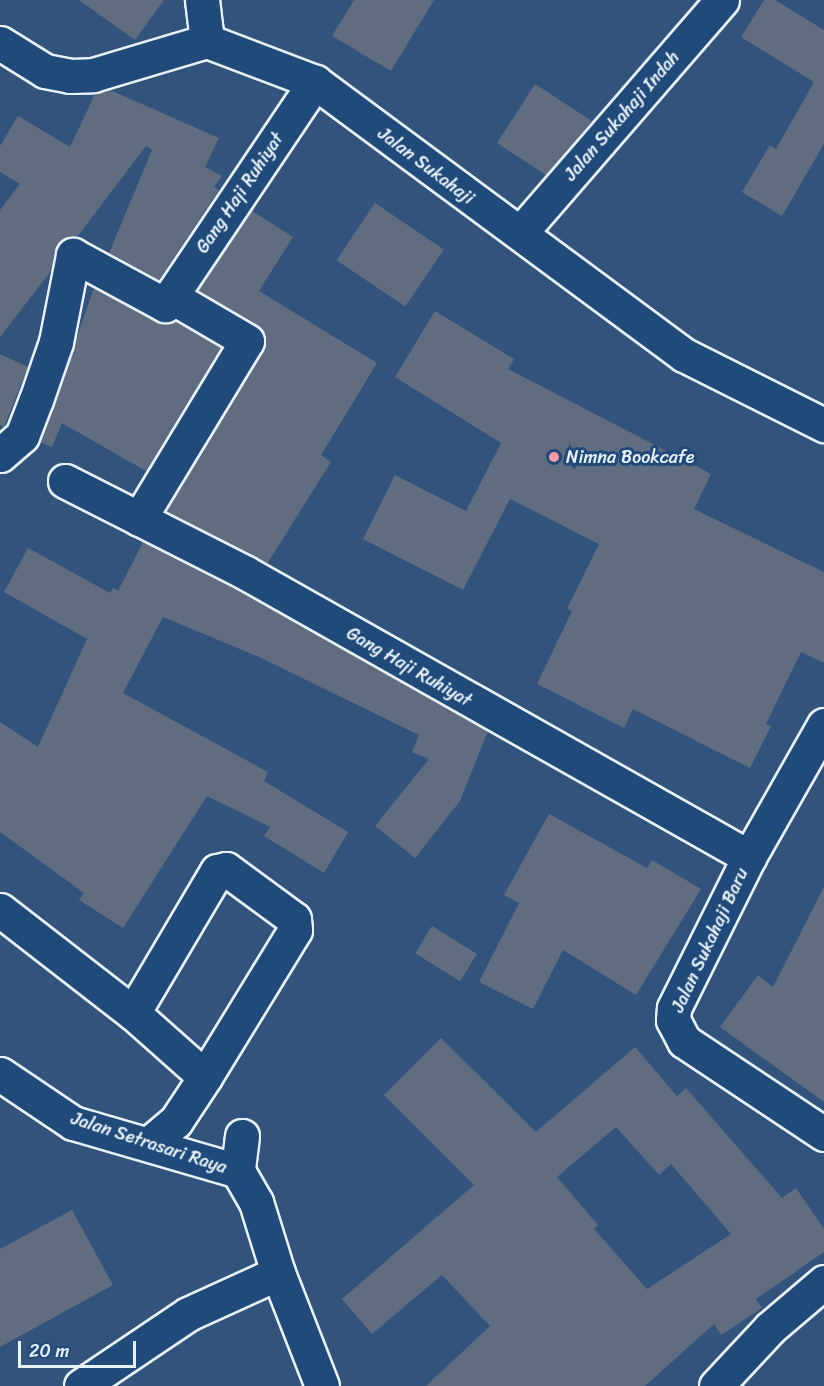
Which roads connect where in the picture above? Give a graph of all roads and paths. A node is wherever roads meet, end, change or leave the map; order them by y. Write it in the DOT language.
graph roads {
  1 [pos="202,0"];
  2 [pos="722,0"];
  3 [pos="207,41"];
  4 [pos="0,43"];
  5 [pos="315,82"];
  6 [pos="521,232"];
  7 [pos="168,301"];
  8 [pos="824,425"];
  9 [pos="0,455"];
  10 [pos="65,481"];
  11 [pos="139,519"];
  12 [pos="824,725"];
  13 [pos="749,857"];
  14 [pos="0,910"];
  15 [pos="133,1013"];
  16 [pos="0,1074"];
  17 [pos="205,1077"];
  18 [pos="824,1134"];
  19 [pos="242,1136"];
  20 [pos="150,1143"];
  21 [pos="238,1171"];
  22 [pos="278,1273"];
  23 [pos="824,1282"];
  24 [pos="81,1386"];
  25 [pos="322,1386"];
  26 [pos="716,1386"];
  1 -- 3 [label="street"];
  2 -- 6 [label="street, Jalan Sukahaji Indah"];
  3 -- 4 [label="street"];
  3 -- 5 [label="street, Jalan Sukahaji"];
  5 -- 6 [label="street, Jalan Sukahaji"];
  5 -- 7 [label="street, Gang Haji Ruhiyat"];
  6 -- 8 [label="street, Jalan Sukahaji"];
  7 -- 9 [label="street"];
  7 -- 11 [label="street"];
  10 -- 11 [label="street, Gang Haji Ruhiyat"];
  11 -- 13 [label="street, Gang Haji Ruhiyat"];
  12 -- 13 [label="street, Jalan Sukahaji Baru"];
  13 -- 18 [label="street, Jalan Sukahaji Baru"];
  14 -- 15 [label="street"];
  15 -- 17 [label="street"];
  15 -- 17 [label="street"];
  16 -- 20 [label="street, Jalan Setrasari Raya"];
  17 -- 20 [label="street"];
  19 -- 21 [label="street, Jalan Setrasari Raya"];
  20 -- 21 [label="street, Jalan Setrasari Raya"];
  21 -- 22 [label="street, Jalan Setrasari Raya"];
  22 -- 24 [label="street"];
  22 -- 25 [label="street, Jalan Setrasari Raya"];
  23 -- 26 [label="street"];
}
